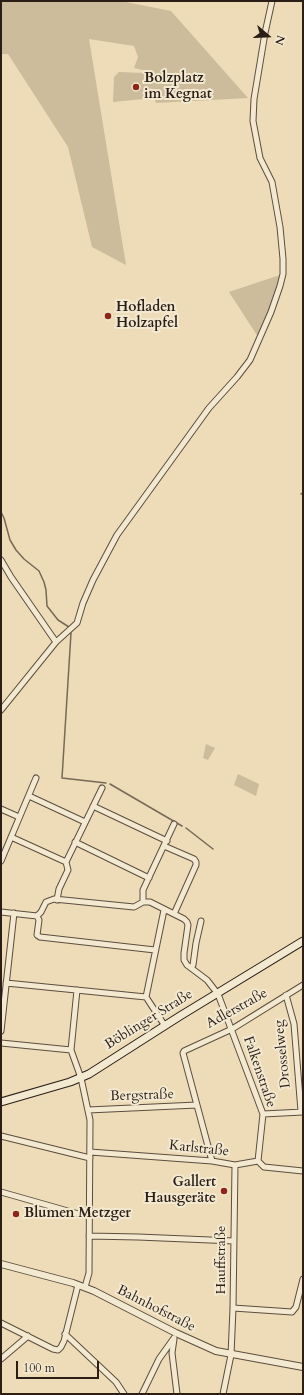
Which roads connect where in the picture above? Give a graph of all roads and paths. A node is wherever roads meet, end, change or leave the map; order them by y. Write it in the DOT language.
graph roads {
  1 [pos="272,1"];
  2 [pos="1,560"];
  3 [pos="56,642"];
  4 [pos="1,710"];
  5 [pos="36,778"];
  6 [pos="102,788"];
  7 [pos="28,796"];
  8 [pos="93,806"];
  9 [pos="1,809"];
  10 [pos="19,817"];
  11 [pos="85,822"];
  12 [pos="174,824"];
  13 [pos="10,838"];
  14 [pos="75,842"];
  15 [pos="165,843"];
  16 [pos="1,859"];
  17 [pos="66,862"];
  18 [pos="149,878"];
  19 [pos="57,900"];
  20 [pos="142,902"];
  21 [pos="164,910"];
  22 [pos="1,912"];
  23 [pos="14,913"];
  24 [pos="174,914"];
  25 [pos="37,916"];
  26 [pos="201,921"];
  27 [pos="303,941"];
  28 [pos="155,950"];
  29 [pos="193,964"];
  30 [pos="6,983"];
  31 [pos="303,985"];
  32 [pos="77,990"];
  33 [pos="218,994"];
  34 [pos="286,995"];
  35 [pos="146,997"];
  36 [pos="165,1026"];
  37 [pos="232,1030"];
  38 [pos="1,1031"];
  39 [pos="1,1043"];
  40 [pos="72,1050"];
  41 [pos="81,1078"];
  42 [pos="1,1102"];
  43 [pos="197,1106"];
  44 [pos="88,1110"];
  45 [pos="302,1111"];
  46 [pos="263,1114"];
  47 [pos="1,1136"];
  48 [pos="90,1152"];
  49 [pos="90,1158"];
  50 [pos="212,1161"];
  51 [pos="258,1161"];
  52 [pos="235,1165"];
  53 [pos="303,1171"];
  54 [pos="1,1192"];
  55 [pos="89,1216"];
  56 [pos="89,1236"];
  57 [pos="234,1241"];
  58 [pos="1,1264"];
  59 [pos="303,1279"];
  60 [pos="78,1285"];
  61 [pos="85,1287"];
  62 [pos="233,1308"];
  63 [pos="1,1323"];
  64 [pos="65,1334"];
  65 [pos="28,1336"];
  66 [pos="175,1336"];
  67 [pos="230,1355"];
  68 [pos="1,1359"];
  69 [pos="303,1367"];
  70 [pos="124,1394"];
  71 [pos="142,1394"];
  72 [pos="177,1394"];
  73 [pos="223,1394"];
  1 -- 3 [label="street"];
  2 -- 3 [label="street"];
  3 -- 4 [label="street"];
  5 -- 7 [label="street"];
  6 -- 8 [label="street"];
  7 -- 10 [label="street"];
  7 -- 11 [label="street"];
  8 -- 11 [label="street"];
  8 -- 15 [label="street"];
  9 -- 10 [label="street"];
  10 -- 13 [label="street"];
  11 -- 14 [label="street"];
  12 -- 15 [label="street"];
  13 -- 16 [label="street"];
  13 -- 17 [label="street"];
  14 -- 17 [label="street"];
  14 -- 18 [label="street"];
  15 -- 18 [label="street"];
  15 -- 24 [label="street"];
  17 -- 19 [label="street"];
  18 -- 20 [label="street"];
  19 -- 20 [label="street"];
  19 -- 25 [label="street"];
  20 -- 21 [label="street"];
  21 -- 24 [label="street"];
  21 -- 28 [label="street"];
  22 -- 23 [label="street"];
  23 -- 25 [label="street"];
  23 -- 30 [label="street"];
  24 -- 33 [label="street, Falkenstraße"];
  25 -- 28 [label="street"];
  26 -- 29 [label="street"];
  27 -- 33 [label="main road, Böblinger Straße"];
  28 -- 35 [label="street"];
  30 -- 32 [label="street"];
  30 -- 38 [label="street"];
  31 -- 34 [label="street, Adlerstraße"];
  32 -- 35 [label="street"];
  32 -- 40 [label="street"];
  33 -- 36 [label="main road, Böblinger Straße"];
  33 -- 37 [label="street, Falkenstraße"];
  34 -- 37 [label="street, Adlerstraße"];
  34 -- 45 [label="street, Drosselweg"];
  35 -- 36 [label="street"];
  36 -- 41 [label="main road, Böblinger Straße"];
  37 -- 43 [label="street, Adlerstraße"];
  37 -- 46 [label="street, Falkenstraße"];
  39 -- 40 [label="street"];
  40 -- 41 [label="street"];
  41 -- 42 [label="main road, Böblinger Straße"];
  41 -- 44 [label="street"];
  43 -- 44 [label="street, Bergstraße"];
  43 -- 50 [label="street"];
  44 -- 48 [label="street"];
  45 -- 46 [label="street"];
  46 -- 51 [label="street, Falkenstraße"];
  47 -- 49 [label="street"];
  48 -- 49 [label="street"];
  48 -- 50 [label="street, Karlstraße"];
  49 -- 55 [label="street"];
  50 -- 52 [label="street, Karlstraße"];
  51 -- 52 [label="street, Karlstraße"];
  51 -- 53 [label="street"];
  52 -- 57 [label="street, Hauffstraße"];
  54 -- 55 [label="street"];
  55 -- 56 [label="street"];
  56 -- 57 [label="street"];
  56 -- 61 [label="street"];
  57 -- 62 [label="street, Hauffstraße"];
  58 -- 60 [label="street, Bahnhofstraße"];
  59 -- 62 [label="street"];
  60 -- 61 [label="street, Bahnhofstraße"];
  60 -- 64 [label="street"];
  61 -- 66 [label="street, Bahnhofstraße"];
  62 -- 67 [label="street, Hauffstraße"];
  63 -- 65 [label="street"];
  64 -- 65 [label="street"];
  64 -- 70 [label="street"];
  65 -- 68 [label="street"];
  66 -- 67 [label="street, Bahnhofstraße"];
  66 -- 71 [label="street"];
  66 -- 72 [label="street"];
  67 -- 69 [label="street, Bahnhofstraße"];
  67 -- 73 [label="street, Hauffstraße"];
}
